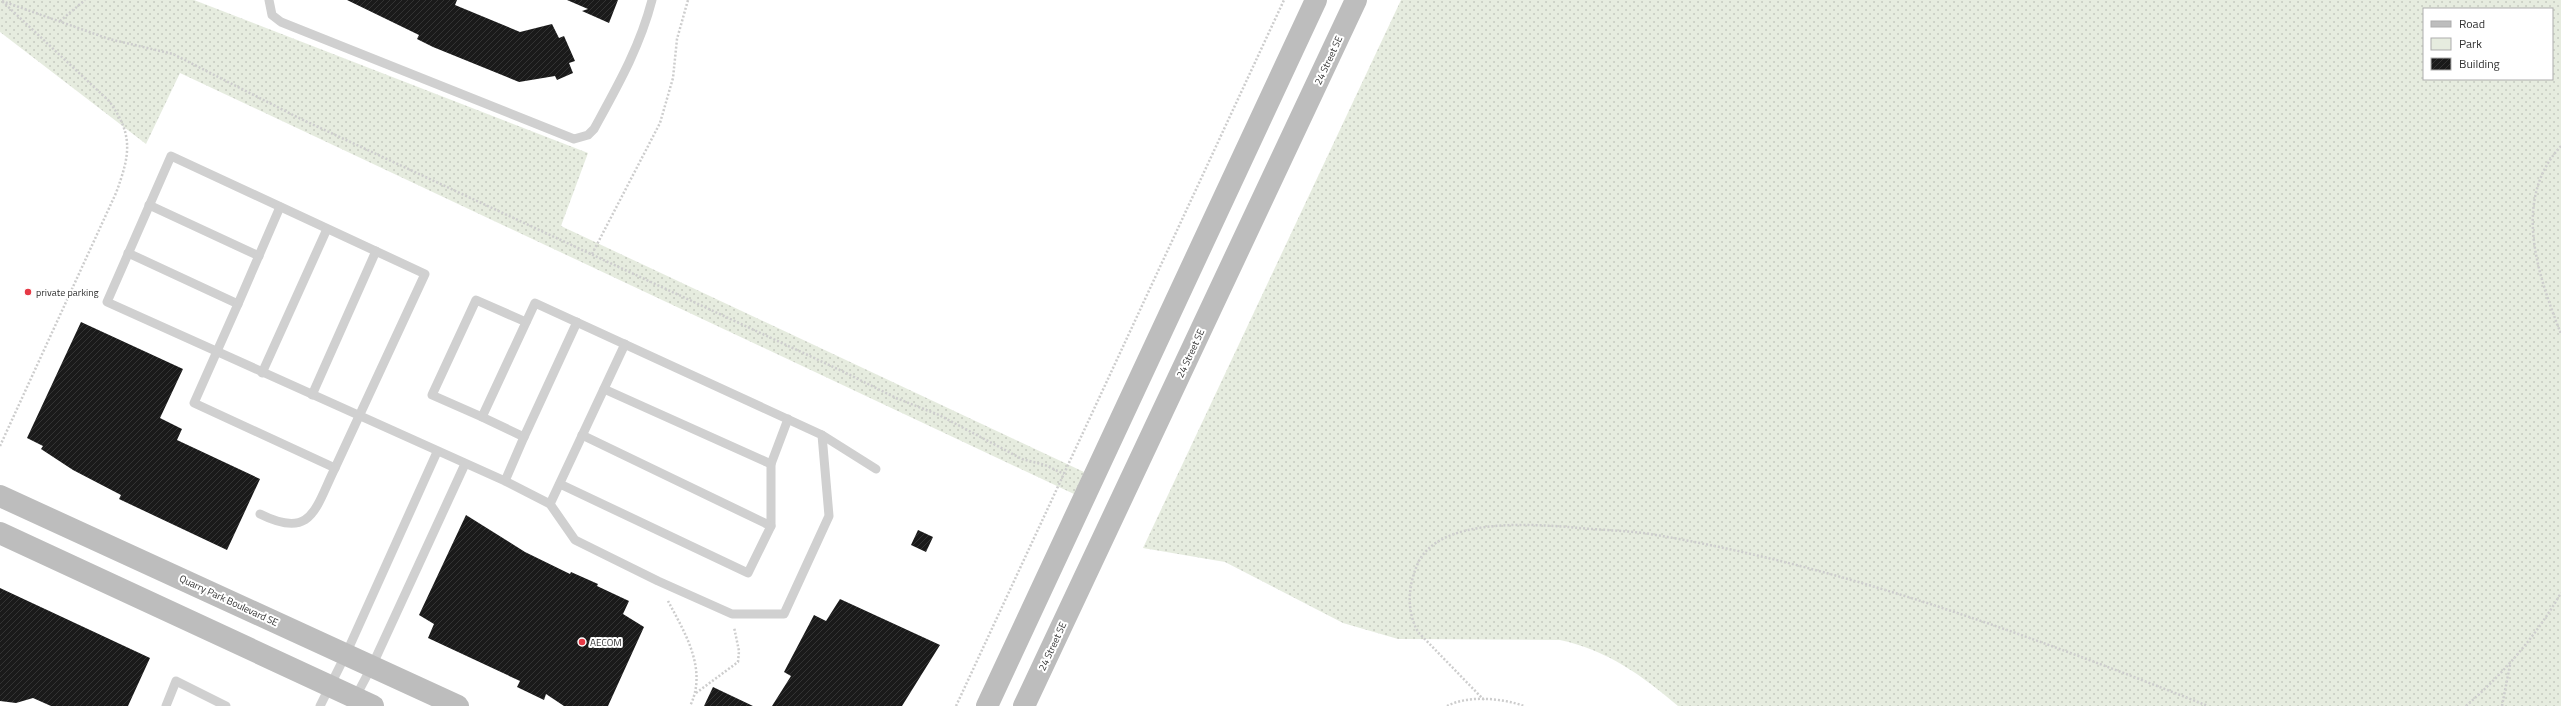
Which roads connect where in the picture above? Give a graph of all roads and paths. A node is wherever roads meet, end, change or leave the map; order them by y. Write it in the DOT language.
graph roads {
  1 [pos="1,0"];
  2 [pos="84,0"];
  3 [pos="269,0"];
  4 [pos="652,0"];
  5 [pos="688,0"];
  6 [pos="1284,0"];
  7 [pos="1316,0"];
  8 [pos="1356,0"];
  9 [pos="60,21"];
  10 [pos="2561,146"];
  11 [pos="149,205"];
  12 [pos="280,207"];
  13 [pos="327,229"];
  14 [pos="376,251"];
  15 [pos="128,253"];
  16 [pos="592,254"];
  17 [pos="258,256"];
  18 [pos="238,304"];
  19 [pos="526,322"];
  20 [pos="577,322"];
  21 [pos="2561,334"];
  22 [pos="625,344"];
  23 [pos="217,352"];
  24 [pos="262,372"];
  25 [pos="604,389"];
  26 [pos="312,395"];
  27 [pos="358,416"];
  28 [pos="482,417"];
  29 [pos="788,420"];
  30 [pos="582,435"];
  31 [pos="822,435"];
  32 [pos="524,437"];
  33 [pos="0,446"];
  34 [pos="437,452"];
  35 [pos="465,464"];
  36 [pos="771,464"];
  37 [pos="335,468"];
  38 [pos="876,469"];
  39 [pos="1064,474"];
  40 [pos="505,481"];
  41 [pos="560,484"];
  42 [pos="0,496"];
  43 [pos="550,504"];
  44 [pos="260,514"];
  45 [pos="771,526"];
  46 [pos="0,533"];
  47 [pos="658,581"];
  48 [pos="2561,593"];
  49 [pos="732,614"];
  50 [pos="346,654"];
  51 [pos="2510,664"];
  52 [pos="372,666"];
  53 [pos="330,685"];
  54 [pos="696,692"];
  55 [pos="1484,700"];
  56 [pos="360,703"];
  57 [pos="166,706"];
  58 [pos="226,706"];
  59 [pos="320,706"];
  60 [pos="458,706"];
  61 [pos="690,706"];
  62 [pos="956,706"];
  63 [pos="987,706"];
  64 [pos="1024,706"];
  65 [pos="1447,706"];
  66 [pos="1524,706"];
  67 [pos="2208,706"];
  68 [pos="2466,706"];
  69 [pos="2502,706"];
  1 -- 9 [label="path"];
  1 -- 33 [label="path"];
  2 -- 9 [label="path"];
  3 -- 4 [label="lane"];
  5 -- 16 [label="path"];
  6 -- 39 [label="path"];
  7 -- 63 [label="main road"];
  8 -- 64 [label="main road, 24 Street SE"];
  9 -- 16 [label="path"];
  10 -- 21 [label="path"];
  11 -- 12 [label="lane"];
  11 -- 15 [label="lane"];
  11 -- 17 [label="lane"];
  12 -- 13 [label="lane"];
  12 -- 17 [label="lane"];
  13 -- 14 [label="lane"];
  13 -- 24 [label="lane"];
  14 -- 26 [label="lane"];
  14 -- 27 [label="lane"];
  15 -- 18 [label="lane"];
  15 -- 23 [label="lane"];
  16 -- 39 [label="path"];
  17 -- 18 [label="lane"];
  18 -- 23 [label="lane"];
  19 -- 20 [label="lane"];
  19 -- 28 [label="lane"];
  19 -- 28 [label="lane"];
  20 -- 22 [label="lane"];
  20 -- 32 [label="lane"];
  22 -- 25 [label="lane"];
  22 -- 29 [label="lane"];
  23 -- 24 [label="lane"];
  23 -- 37 [label="lane"];
  24 -- 26 [label="lane"];
  25 -- 30 [label="lane"];
  25 -- 36 [label="lane"];
  26 -- 27 [label="lane"];
  27 -- 34 [label="lane"];
  27 -- 37 [label="lane"];
  28 -- 32 [label="lane"];
  29 -- 31 [label="lane"];
  29 -- 36 [label="lane"];
  30 -- 41 [label="lane"];
  30 -- 45 [label="lane"];
  31 -- 38 [label="lane"];
  31 -- 49 [label="lane"];
  32 -- 40 [label="lane"];
  34 -- 35 [label="lane"];
  34 -- 50 [label="lane"];
  35 -- 40 [label="lane"];
  35 -- 52 [label="lane"];
  36 -- 45 [label="lane"];
  37 -- 44 [label="lane"];
  39 -- 62 [label="path"];
  40 -- 43 [label="lane"];
  41 -- 43 [label="lane"];
  41 -- 45 [label="lane"];
  42 -- 50 [label="main road, Quarry Park Boulevard SE"];
  43 -- 47 [label="lane"];
  46 -- 53 [label="main road"];
  47 -- 49 [label="lane"];
  47 -- 54 [label="path"];
  48 -- 51 [label="path"];
  49 -- 54 [label="path"];
  50 -- 52 [label="main road, Quarry Park Boulevard SE"];
  50 -- 53 [label="lane"];
  51 -- 68 [label="path"];
  51 -- 69 [label="path"];
  52 -- 56 [label="lane"];
  52 -- 60 [label="main road, Quarry Park Boulevard SE"];
  53 -- 56 [label="main road"];
  53 -- 59 [label="lane"];
  54 -- 61 [label="path"];
  55 -- 65 [label="path"];
  55 -- 66 [label="path"];
  55 -- 67 [label="path"];
  57 -- 58 [label="lane"];
}
